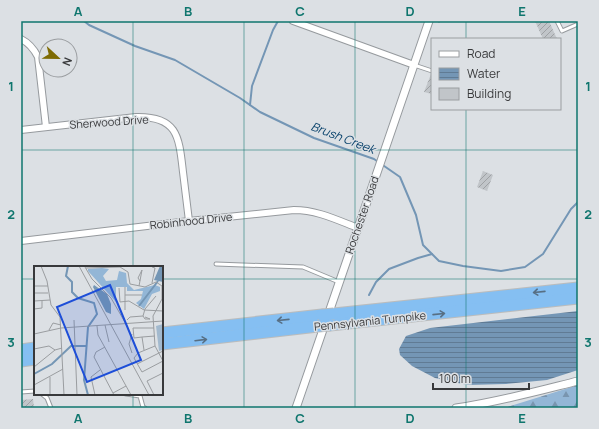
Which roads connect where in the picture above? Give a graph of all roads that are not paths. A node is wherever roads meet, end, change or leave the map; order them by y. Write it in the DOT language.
graph roads {
  1 [pos="293,21"];
  2 [pos="429,21"];
  3 [pos="557,21"];
  4 [pos="578,24"];
  5 [pos="21,39"];
  6 [pos="414,65"];
  7 [pos="431,71"];
  8 [pos="46,127"];
  9 [pos="21,130"];
  10 [pos="189,221"];
  11 [pos="358,228"];
  12 [pos="21,241"];
  13 [pos="216,264"];
  14 [pos="339,282"];
  15 [pos="578,288"];
  16 [pos="578,298"];
  17 [pos="332,319"];
  18 [pos="163,333"];
  19 [pos="163,344"];
  20 [pos="34,348"];
  21 [pos="21,350"];
  22 [pos="34,359"];
  23 [pos="21,360"];
  24 [pos="578,381"];
  25 [pos="34,391"];
  26 [pos="21,392"];
  27 [pos="43,395"];
  28 [pos="133,395"];
  29 [pos="51,408"];
  30 [pos="145,408"];
  31 [pos="296,408"];
  32 [pos="456,408"];
  1 -- 6 [label="street"];
  2 -- 6 [label="street, Rochester Road"];
  3 -- 4 [label="lane"];
  5 -- 8 [label="street"];
  6 -- 7 [label="lane"];
  6 -- 11 [label="street, Rochester Road"];
  8 -- 9 [label="street, Sherwood Drive"];
  8 -- 10 [label="street, Sherwood Drive"];
  10 -- 11 [label="street, Robinhood Drive"];
  10 -- 12 [label="street, Robinhood Drive"];
  11 -- 14 [label="street, Rochester Road"];
  13 -- 14 [label="lane"];
  14 -- 31 [label="street, Rochester Road"];
  15 -- 17 [label="highway, Pennsylvania Turnpike, one-way"];
  17 -- 16 [label="highway, Pennsylvania Turnpike, one-way"];
  17 -- 18 [label="highway, Pennsylvania Turnpike, one-way, bridge"];
  19 -- 17 [label="highway, Pennsylvania Turnpike, one-way, bridge"];
  20 -- 21 [label="highway"];
  22 -- 23 [label="highway"];
  24 -- 32 [label="street"];
  25 -- 26 [label="lane"];
  27 -- 29 [label="lane"];
  28 -- 30 [label="lane"];
}
